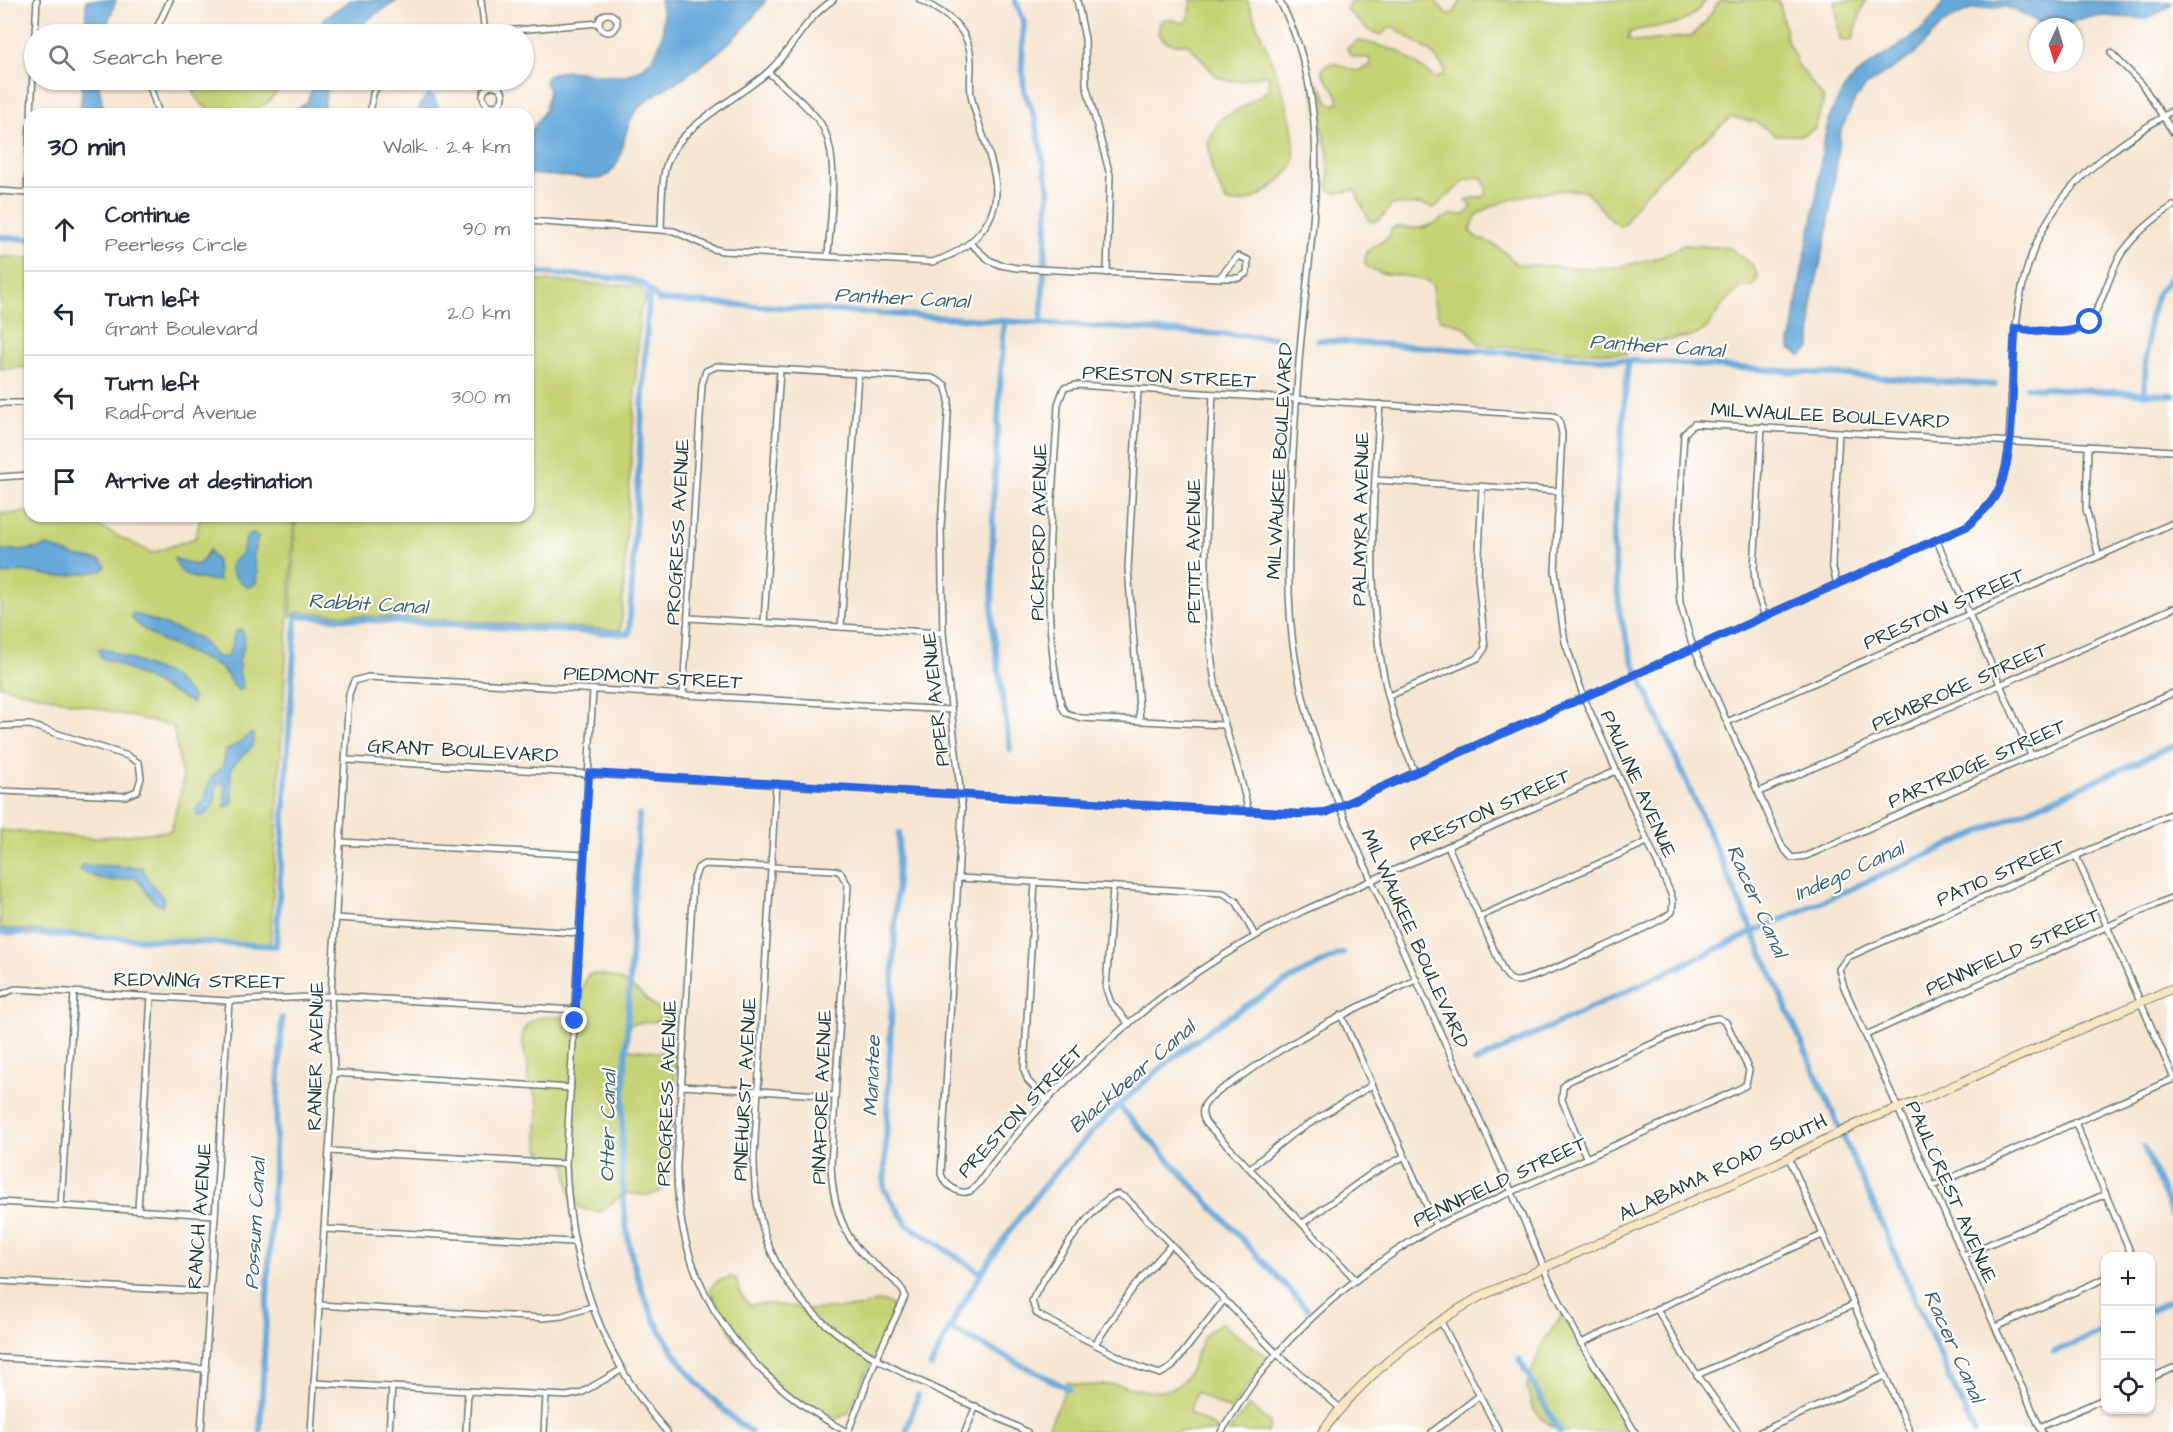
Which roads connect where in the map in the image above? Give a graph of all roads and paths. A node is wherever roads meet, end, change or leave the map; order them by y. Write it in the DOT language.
graph roads {
  1 [pos="38,0"];
  2 [pos="170,0"];
  3 [pos="481,0"];
  4 [pos="833,0"];
  5 [pos="920,0"];
  6 [pos="1077,0"];
  7 [pos="1279,0"];
  8 [pos="599,23"];
  9 [pos="36,24"];
  10 [pos="159,24"];
  11 [pos="484,24"];
  12 [pos="534,29"];
  13 [pos="2111,53"];
  14 [pos="768,72"];
  15 [pos="32,90"];
  16 [pos="151,90"];
  17 [pos="375,90"];
  18 [pos="31,108"];
  19 [pos="157,108"];
  20 [pos="371,108"];
  21 [pos="2173,110"];
  22 [pos="2163,117"];
  23 [pos="2173,132"];
  24 [pos="0,191"];
  25 [pos="24,193"];
  26 [pos="2173,206"];
  27 [pos="534,221"];
  28 [pos="661,229"];
  29 [pos="971,244"];
  30 [pos="828,256"];
  31 [pos="1107,273"];
  32 [pos="1219,278"];
  33 [pos="2015,328"];
  34 [pos="780,370"];
  35 [pos="858,374"];
  36 [pos="1064,388"];
  37 [pos="1138,390"];
  38 [pos="1213,394"];
  39 [pos="1297,399"];
  40 [pos="0,403"];
  41 [pos="24,403"];
  42 [pos="1380,404"];
  43 [pos="1559,420"];
  44 [pos="1762,427"];
  45 [pos="1839,432"];
  46 [pos="2009,441"];
  47 [pos="2088,446"];
  48 [pos="2173,451"];
  49 [pos="24,475"];
  50 [pos="0,477"];
  51 [pos="1375,480"];
  52 [pos="1482,487"];
  53 [pos="1559,491"];
  54 [pos="2173,523"];
  55 [pos="1937,541"];
  56 [pos="2099,556"];
  57 [pos="1837,585"];
  58 [pos="2173,608"];
  59 [pos="1968,615"];
  60 [pos="1765,617"];
  61 [pos="688,618"];
  62 [pos="764,622"];
  63 [pos="841,627"];
  64 [pos="943,633"];
  65 [pos="1694,649"];
  66 [pos="354,681"];
  67 [pos="2000,686"];
  68 [pos="593,690"];
  69 [pos="2173,693"];
  70 [pos="683,694"];
  71 [pos="1389,696"];
  72 [pos="1584,698"];
  73 [pos="951,710"];
  74 [pos="1140,720"];
  75 [pos="1727,722"];
  76 [pos="1223,725"];
  77 [pos="0,726"];
  78 [pos="2031,755"];
  79 [pos="346,760"];
  80 [pos="1616,771"];
  81 [pos="1415,772"];
  82 [pos="589,773"];
  83 [pos="776,784"];
  84 [pos="0,790"];
  85 [pos="1759,792"];
  86 [pos="961,794"];
  87 [pos="1339,806"];
  88 [pos="1248,810"];
  89 [pos="2173,813"];
  90 [pos="1779,839"];
  91 [pos="340,842"];
  92 [pos="1647,842"];
  93 [pos="1448,846"];
  94 [pos="584,855"];
  95 [pos="2076,856"];
  96 [pos="771,866"];
  97 [pos="959,878"];
  98 [pos="1371,880"];
  99 [pos="1035,882"];
  100 [pos="1113,887"];
  101 [pos="2173,897"];
  102 [pos="1479,917"];
  103 [pos="335,918"];
  104 [pos="2107,927"];
  105 [pos="580,933"];
  106 [pos="1255,936"];
  107 [pos="1842,962"];
  108 [pos="1416,980"];
  109 [pos="2173,988"];
  110 [pos="1,993"];
  111 [pos="74,993"];
  112 [pos="331,996"];
  113 [pos="151,997"];
  114 [pos="229,1001"];
  115 [pos="2141,1002"];
  116 [pos="575,1010"];
  117 [pos="1341,1015"];
  118 [pos="1129,1023"];
  119 [pos="1866,1035"];
  120 [pos="334,1073"];
  121 [pos="2173,1078"];
  122 [pos="1372,1085"];
  123 [pos="682,1086"];
  124 [pos="571,1088"];
  125 [pos="759,1090"];
  126 [pos="835,1096"];
  127 [pos="1047,1101"];
  128 [pos="1898,1109"];
  129 [pos="2075,1122"];
  130 [pos="329,1151"];
  131 [pos="1403,1156"];
  132 [pos="1586,1157"];
  133 [pos="1789,1158"];
  134 [pos="566,1164"];
  135 [pos="1250,1168"];
  136 [pos="1933,1186"];
  137 [pos="951,1187"];
  138 [pos="1510,1192"];
  139 [pos="2106,1194"];
  140 [pos="0,1203"];
  141 [pos="61,1206"];
  142 [pos="138,1210"];
  143 [pos="215,1215"];
  144 [pos="1303,1223"];
  145 [pos="1436,1226"];
  146 [pos="324,1229"];
  147 [pos="1822,1235"];
  148 [pos="573,1242"];
  149 [pos="1171,1245"];
  150 [pos="2130,1252"];
  151 [pos="1964,1256"];
  152 [pos="1544,1267"];
  153 [pos="1355,1279"];
  154 [pos="2101,1280"];
  155 [pos="0,1281"];
  156 [pos="210,1292"];
  157 [pos="1224,1300"];
  158 [pos="320,1305"];
  159 [pos="1853,1305"];
  160 [pos="591,1306"];
  161 [pos="1657,1309"];
  162 [pos="1440,1320"];
  163 [pos="1996,1327"];
  164 [pos="1581,1343"];
  165 [pos="1095,1344"];
  166 [pos="1277,1354"];
  167 [pos="0,1358"];
  168 [pos="876,1359"];
  169 [pos="2173,1368"];
  170 [pos="206,1369"];
  171 [pos="621,1370"];
  172 [pos="1697,1375"];
  173 [pos="1885,1376"];
  174 [pos="2155,1376"];
  175 [pos="314,1383"];
  176 [pos="392,1387"];
  177 [pos="468,1391"];
  178 [pos="546,1396"];
  179 [pos="1479,1396"];
  180 [pos="2101,1400"];
  181 [pos="976,1406"];
  182 [pos="1340,1408"];
  183 [pos="2041,1430"];
  184 [pos="201,1432"];
  185 [pos="311,1432"];
  186 [pos="389,1432"];
  187 [pos="466,1432"];
  188 [pos="544,1432"];
  189 [pos="666,1432"];
  190 [pos="847,1432"];
  191 [pos="965,1432"];
  192 [pos="1027,1432"];
  193 [pos="1221,1432"];
  194 [pos="1322,1432"];
  195 [pos="1432,1432"];
  196 [pos="1499,1432"];
  197 [pos="1635,1432"];
  198 [pos="1738,1432"];
  199 [pos="1760,1432"];
  200 [pos="1910,1432"];
  1 -- 9 [label="street"];
  2 -- 10 [label="street"];
  3 -- 11 [label="street"];
  4 -- 14 [label="street"];
  5 -- 29 [label="street"];
  6 -- 31 [label="street"];
  7 -- 39 [label="street, MILWAUKEE BOULEVARD"];
  8 -- 12 [label="street"];
  13 -- 22 [label="street"];
  14 -- 28 [label="street"];
  14 -- 30 [label="street"];
  15 -- 18 [label="street"];
  16 -- 19 [label="street"];
  17 -- 20 [label="street"];
  21 -- 22 [label="street, GRANT BOULEVARD"];
  22 -- 23 [label="street"];
  22 -- 33 [label="street, GRANT BOULEVARD"];
  24 -- 25 [label="street"];
  26 -- 33 [label="street"];
  27 -- 28 [label="street"];
  28 -- 30 [label="street"];
  29 -- 30 [label="street"];
  29 -- 31 [label="street"];
  31 -- 32 [label="street"];
  32 -- 32 [label="street"];
  33 -- 46 [label="street, GRANT BOULEVARD"];
  34 -- 35 [label="street"];
  34 -- 61 [label="street, PROGRESS AVENUE"];
  34 -- 62 [label="street"];
  35 -- 63 [label="street"];
  35 -- 64 [label="street, PIPER AVENUE"];
  36 -- 37 [label="street, PRESTON STREET"];
  36 -- 74 [label="street, PICKFORD AVENUE"];
  37 -- 38 [label="street, PRESTON STREET"];
  37 -- 74 [label="street"];
  38 -- 39 [label="street, PRESTON STREET"];
  38 -- 76 [label="street, PETITE AVENUE"];
  39 -- 42 [label="street, PRESTON STREET"];
  39 -- 87 [label="street, MILWAUKEE BOULEVARD"];
  40 -- 41 [label="street"];
  42 -- 43 [label="street, PRESTON STREET"];
  42 -- 51 [label="street, PALMYRA AVENUE"];
  43 -- 53 [label="street, PAULINE AVENUE"];
  44 -- 45 [label="street, MILWAULEE BOULEVARD"];
  44 -- 60 [label="street"];
  44 -- 65 [label="street, MILWAULEE BOULEVARD"];
  45 -- 46 [label="street, MILWAULEE BOULEVARD"];
  45 -- 57 [label="street"];
  46 -- 47 [label="street"];
  46 -- 55 [label="street, GRANT BOULEVARD"];
  47 -- 48 [label="street"];
  47 -- 56 [label="street"];
  49 -- 50 [label="street"];
  51 -- 52 [label="street"];
  51 -- 71 [label="street, PALMYRA AVENUE"];
  52 -- 53 [label="street"];
  52 -- 71 [label="street"];
  53 -- 72 [label="street, PAULINE AVENUE"];
  54 -- 56 [label="street, PRESTON STREET"];
  55 -- 57 [label="street, GRANT BOULEVARD"];
  55 -- 59 [label="street"];
  56 -- 59 [label="street, PRESTON STREET"];
  57 -- 60 [label="street, GRANT BOULEVARD"];
  58 -- 67 [label="street, PEMBROKE STREET"];
  59 -- 67 [label="street"];
  59 -- 75 [label="street, PRESTON STREET"];
  60 -- 65 [label="street, GRANT BOULEVARD"];
  61 -- 62 [label="street"];
  61 -- 70 [label="street, PROGRESS AVENUE"];
  62 -- 63 [label="street"];
  63 -- 64 [label="street"];
  64 -- 73 [label="street, PIPER AVENUE"];
  65 -- 72 [label="street, GRANT BOULEVARD"];
  65 -- 75 [label="street, MILWAULEE BOULEVARD"];
  66 -- 68 [label="street, PIEDMONT STREET"];
  66 -- 79 [label="street, RANIER AVENUE"];
  67 -- 78 [label="street"];
  67 -- 85 [label="street, PEMBROKE STREET"];
  68 -- 70 [label="street, PIEDMONT STREET"];
  68 -- 82 [label="street"];
  69 -- 78 [label="street, PARTRIDGE STREET"];
  70 -- 73 [label="street, PIEDMONT STREET"];
  71 -- 81 [label="street, PALMYRA AVENUE"];
  72 -- 80 [label="street, PAULINE AVENUE"];
  72 -- 81 [label="street, GRANT BOULEVARD"];
  73 -- 86 [label="street, PIPER AVENUE"];
  74 -- 76 [label="street"];
  75 -- 85 [label="street, MILWAULEE BOULEVARD"];
  76 -- 88 [label="street, PETITE AVENUE"];
  77 -- 84 [label="street"];
  78 -- 90 [label="street, PARTRIDGE STREET"];
  79 -- 82 [label="street, GRANT BOULEVARD"];
  79 -- 91 [label="street, RANIER AVENUE"];
  80 -- 92 [label="street, PAULINE AVENUE"];
  80 -- 93 [label="street, PRESTON STREET"];
  81 -- 87 [label="street, GRANT BOULEVARD"];
  82 -- 83 [label="street, GRANT BOULEVARD"];
  82 -- 94 [label="street"];
  83 -- 86 [label="street, GRANT BOULEVARD"];
  83 -- 96 [label="street, PINEHURST AVENUE"];
  85 -- 90 [label="street, MILWAULEE BOULEVARD"];
  86 -- 88 [label="street, GRANT BOULEVARD"];
  86 -- 97 [label="street, PIPER AVENUE"];
  87 -- 88 [label="street, GRANT BOULEVARD"];
  87 -- 98 [label="street, MILWAUKEE BOULEVARD"];
  89 -- 95 [label="street, PATIO STREET"];
  91 -- 94 [label="street"];
  91 -- 103 [label="street, RANIER AVENUE"];
  92 -- 102 [label="street"];
  92 -- 102 [label="street, PAULINE AVENUE"];
  93 -- 98 [label="street, PRESTON STREET"];
  93 -- 102 [label="street"];
  94 -- 105 [label="street"];
  95 -- 104 [label="street"];
  95 -- 107 [label="street, PATIO STREET"];
  96 -- 123 [label="street, PROGRESS AVENUE"];
  96 -- 125 [label="street, PINEHURST AVENUE"];
  96 -- 126 [label="street, PINAFORE AVENUE"];
  97 -- 99 [label="street"];
  97 -- 137 [label="street, PIPER AVENUE"];
  98 -- 106 [label="street, PRESTON STREET"];
  98 -- 108 [label="street, MILWAUKEE BOULEVARD"];
  99 -- 100 [label="street"];
  99 -- 127 [label="street"];
  100 -- 106 [label="street"];
  100 -- 118 [label="street"];
  101 -- 104 [label="street, PENNFIELD STREET"];
  103 -- 105 [label="street"];
  103 -- 112 [label="street, RANIER AVENUE"];
  104 -- 115 [label="street"];
  104 -- 119 [label="street, PENNFIELD STREET"];
  105 -- 116 [label="street"];
  106 -- 118 [label="street, PRESTON STREET"];
  107 -- 119 [label="street, PAULCREST AVENUE"];
  108 -- 117 [label="street"];
  108 -- 138 [label="street, MILWAUKEE BOULEVARD"];
  109 -- 115 [label="street, ALABAMA ROAD SOUTH"];
  110 -- 111 [label="street, REDWING STREET"];
  111 -- 113 [label="street, REDWING STREET"];
  111 -- 141 [label="street"];
  112 -- 114 [label="street, REDWING STREET"];
  112 -- 116 [label="street, REDWING STREET"];
  112 -- 120 [label="street, RANIER AVENUE"];
  113 -- 114 [label="street, REDWING STREET"];
  113 -- 142 [label="street"];
  114 -- 143 [label="street, RANCH AVENUE"];
  115 -- 121 [label="street"];
  115 -- 128 [label="street, ALABAMA ROAD SOUTH"];
  116 -- 124 [label="street"];
  117 -- 122 [label="street"];
  117 -- 135 [label="street"];
  118 -- 127 [label="street, PRESTON STREET"];
  119 -- 128 [label="street, PAULCREST AVENUE"];
  120 -- 124 [label="street"];
  120 -- 130 [label="street, RANIER AVENUE"];
  121 -- 129 [label="street"];
  122 -- 131 [label="street"];
  122 -- 135 [label="street"];
  123 -- 125 [label="street"];
  123 -- 190 [label="street, PROGRESS AVENUE"];
  124 -- 134 [label="street"];
  125 -- 126 [label="street"];
  125 -- 168 [label="street, PINEHURST AVENUE"];
  126 -- 168 [label="street, PINAFORE AVENUE"];
  127 -- 137 [label="street, PRESTON STREET"];
  128 -- 133 [label="street, ALABAMA ROAD SOUTH"];
  128 -- 136 [label="street, PAULCREST AVENUE"];
  129 -- 136 [label="street"];
  129 -- 139 [label="street"];
  130 -- 134 [label="street"];
  130 -- 146 [label="street, RANIER AVENUE"];
  131 -- 144 [label="street"];
  131 -- 145 [label="street"];
  132 -- 132 [label="street, PENNFIELD STREET"];
  132 -- 138 [label="street, PENNFIELD STREET"];
  133 -- 147 [label="street"];
  133 -- 152 [label="street, ALABAMA ROAD SOUTH"];
  134 -- 148 [label="street"];
  135 -- 144 [label="street"];
  136 -- 151 [label="street, PAULCREST AVENUE"];
  138 -- 145 [label="street, PENNFIELD STREET"];
  138 -- 152 [label="street, MILWAUKEE BOULEVARD"];
  139 -- 150 [label="street"];
  139 -- 151 [label="street"];
  140 -- 141 [label="street"];
  141 -- 142 [label="street"];
  142 -- 143 [label="street"];
  143 -- 156 [label="street, RANCH AVENUE"];
  144 -- 153 [label="street"];
  145 -- 153 [label="street, PENNFIELD STREET"];
  146 -- 148 [label="street"];
  146 -- 158 [label="street, RANIER AVENUE"];
  147 -- 159 [label="street"];
  147 -- 161 [label="street"];
  148 -- 160 [label="street"];
  149 -- 157 [label="street"];
  149 -- 165 [label="street"];
  149 -- 165 [label="street"];
  151 -- 163 [label="street, PAULCREST AVENUE"];
  152 -- 162 [label="street, ALABAMA ROAD SOUTH"];
  152 -- 164 [label="street, MILWAUKEE BOULEVARD"];
  153 -- 166 [label="street, PENNFIELD STREET"];
  154 -- 163 [label="street"];
  155 -- 156 [label="street"];
  156 -- 170 [label="street, RANCH AVENUE"];
  157 -- 165 [label="street"];
  157 -- 166 [label="street"];
  158 -- 160 [label="street"];
  158 -- 175 [label="street, RANIER AVENUE"];
  159 -- 172 [label="street"];
  159 -- 173 [label="street"];
  160 -- 171 [label="street"];
  161 -- 164 [label="street"];
  161 -- 172 [label="street"];
  162 -- 179 [label="street"];
  162 -- 182 [label="street, ALABAMA ROAD SOUTH"];
  163 -- 183 [label="street, PAULCREST AVENUE"];
  164 -- 197 [label="street, MILWAUKEE BOULEVARD"];
  166 -- 182 [label="street"];
  166 -- 193 [label="street, PENNFIELD STREET"];
  167 -- 170 [label="street"];
  168 -- 181 [label="street, PINEHURST AVENUE"];
  168 -- 190 [label="street"];
  169 -- 174 [label="street"];
  170 -- 184 [label="street, RANCH AVENUE"];
  171 -- 178 [label="street"];
  171 -- 189 [label="street"];
  172 -- 198 [label="street"];
  173 -- 199 [label="street"];
  173 -- 200 [label="street"];
  175 -- 176 [label="street"];
  175 -- 185 [label="street, RANIER AVENUE"];
  176 -- 177 [label="street"];
  176 -- 186 [label="street"];
  177 -- 178 [label="street"];
  177 -- 187 [label="street"];
  178 -- 188 [label="street"];
  179 -- 195 [label="street"];
  179 -- 196 [label="street"];
  180 -- 183 [label="street"];
  181 -- 191 [label="street"];
  181 -- 192 [label="street, PINEHURST AVENUE"];
  182 -- 194 [label="street, ALABAMA ROAD SOUTH"];
}
